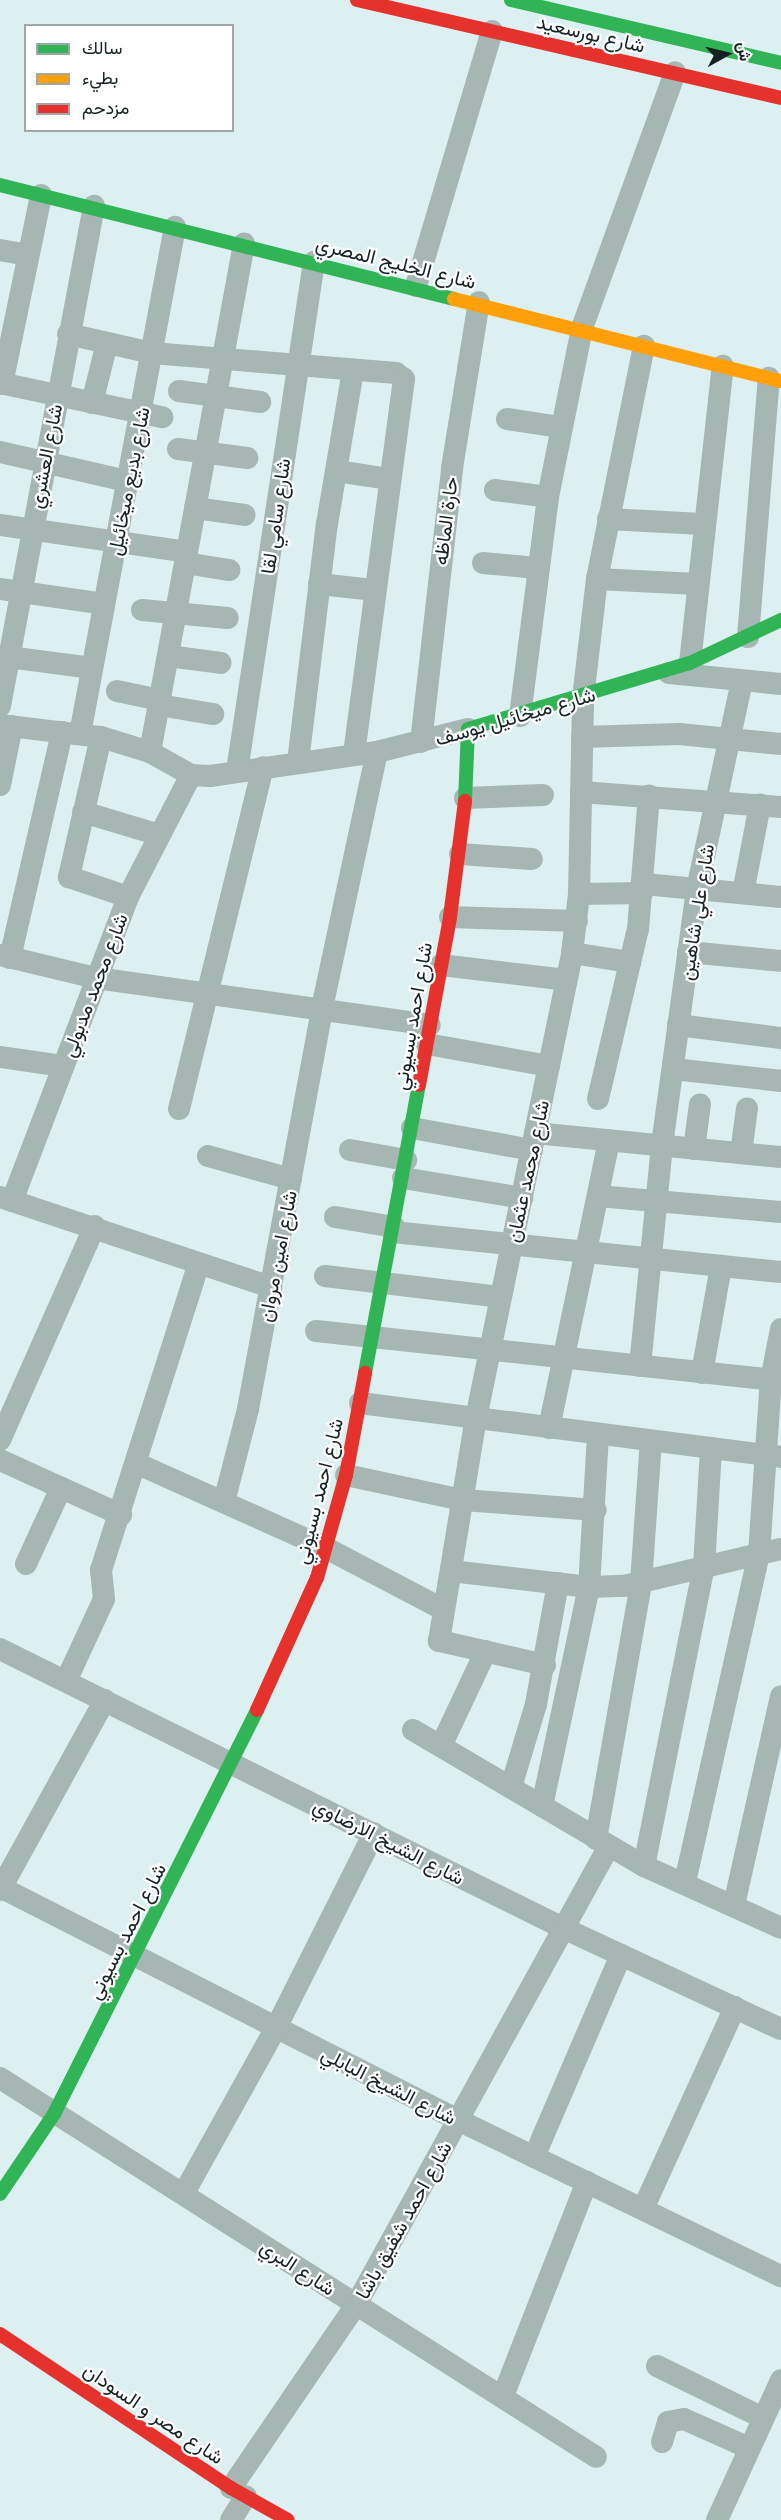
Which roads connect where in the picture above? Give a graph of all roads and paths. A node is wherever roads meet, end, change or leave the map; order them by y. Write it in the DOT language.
graph roads {
  1 [pos="357,0"];
  2 [pos="511,0"];
  3 [pos="492,31"];
  4 [pos="781,63"];
  5 [pos="675,72"];
  6 [pos="781,98"];
  7 [pos="0,185"];
  8 [pos="41,195"];
  9 [pos="94,206"];
  10 [pos="176,227"];
  11 [pos="244,244"];
  12 [pos="0,250"];
  13 [pos="28,255"];
  14 [pos="314,262"];
  15 [pos="416,286"];
  16 [pos="479,302"];
  17 [pos="582,328"];
  18 [pos="68,334"];
  19 [pos="107,343"];
  20 [pos="644,346"];
  21 [pos="152,354"];
  22 [pos="222,362"];
  23 [pos="298,365"];
  24 [pos="723,366"];
  25 [pos="353,370"];
  26 [pos="775,379"];
  27 [pos="1,383"];
  28 [pos="179,391"];
  29 [pos="57,395"];
  30 [pos="216,396"];
  31 [pos="260,402"];
  32 [pos="92,403"];
  33 [pos="151,416"];
  34 [pos="507,419"];
  35 [pos="560,428"];
  36 [pos="178,449"];
  37 [pos="0,452"];
  38 [pos="205,453"];
  39 [pos="247,458"];
  40 [pos="44,462"];
  41 [pos="336,471"];
  42 [pos="390,479"];
  43 [pos="128,481"];
  44 [pos="495,490"];
  45 [pos="548,497"];
  46 [pos="195,508"];
  47 [pos="244,515"];
  48 [pos="608,519"];
  49 [pos="702,524"];
  50 [pos="0,525"];
  51 [pos="30,530"];
  52 [pos="116,543"];
  53 [pos="186,557"];
  54 [pos="483,562"];
  55 [pos="537,568"];
  56 [pos="229,570"];
  57 [pos="597,579"];
  58 [pos="319,584"];
  59 [pos="697,584"];
  60 [pos="10,590"];
  61 [pos="373,590"];
  62 [pos="104,604"];
  63 [pos="142,610"];
  64 [pos="176,613"];
  65 [pos="228,618"];
  66 [pos="781,621"];
  67 [pos="748,637"];
  68 [pos="5,656"];
  69 [pos="168,656"];
  70 [pos="221,663"];
  71 [pos="690,663"];
  72 [pos="92,668"];
  73 [pos="661,672"];
  74 [pos="742,681"];
  75 [pos="781,684"];
  76 [pos="117,691"];
  77 [pos="583,698"];
  78 [pos="159,703"];
  79 [pos="0,706"];
  80 [pos="213,714"];
  81 [pos="520,716"];
  82 [pos="6,726"];
  83 [pos="468,729"];
  84 [pos="81,734"];
  85 [pos="582,737"];
  86 [pos="729,738"];
  87 [pos="421,742"];
  88 [pos="781,744"];
  89 [pos="150,752"];
  90 [pos="377,752"];
  91 [pos="354,755"];
  92 [pos="298,762"];
  93 [pos="263,767"];
  94 [pos="237,771"];
  95 [pos="191,775"];
  96 [pos="0,785"];
  97 [pos="581,792"];
  98 [pos="543,795"];
  99 [pos="649,795"];
  100 [pos="465,798"];
  101 [pos="716,799"];
  102 [pos="771,806"];
  103 [pos="83,812"];
  104 [pos="159,836"];
  105 [pos="460,854"];
  106 [pos="532,859"];
  107 [pos="643,888"];
  108 [pos="697,889"];
  109 [pos="743,893"];
  110 [pos="579,894"];
  111 [pos="128,897"];
  112 [pos="781,897"];
  113 [pos="450,917"];
  114 [pos="577,921"];
  115 [pos="688,952"];
  116 [pos="572,953"];
  117 [pos="5,957"];
  118 [pos="781,961"];
  119 [pos="630,962"];
  120 [pos="441,965"];
  121 [pos="96,978"];
  122 [pos="566,980"];
  123 [pos="208,990"];
  124 [pos="322,1008"];
  125 [pos="678,1025"];
  126 [pos="429,1034"];
  127 [pos="781,1038"];
  128 [pos="0,1056"];
  129 [pos="63,1066"];
  130 [pos="549,1066"];
  131 [pos="673,1069"];
  132 [pos="781,1081"];
  133 [pos="598,1099"];
  134 [pos="700,1104"];
  135 [pos="747,1108"];
  136 [pos="179,1109"];
  137 [pos="412,1128"];
  138 [pos="609,1140"];
  139 [pos="534,1142"];
  140 [pos="662,1145"];
  141 [pos="694,1149"];
  142 [pos="350,1150"];
  143 [pos="741,1153"];
  144 [pos="208,1156"];
  145 [pos="781,1157"];
  146 [pos="404,1169"];
  147 [pos="291,1179"];
  148 [pos="598,1196"];
  149 [pos="522,1198"];
  150 [pos="6,1199"];
  151 [pos="657,1202"];
  152 [pos="781,1212"];
  153 [pos="335,1217"];
  154 [pos="95,1226"];
  155 [pos="394,1229"];
  156 [pos="511,1244"];
  157 [pos="586,1252"];
  158 [pos="651,1258"];
  159 [pos="198,1266"];
  160 [pos="722,1266"];
  161 [pos="781,1272"];
  162 [pos="325,1276"];
  163 [pos="383,1286"];
  164 [pos="271,1287"];
  165 [pos="500,1297"];
  166 [pos="781,1329"];
  167 [pos="316,1331"];
  168 [pos="372,1340"];
  169 [pos="489,1351"];
  170 [pos="564,1359"];
  171 [pos="640,1366"];
  172 [pos="702,1373"];
  173 [pos="776,1380"];
  174 [pos="10,1395"];
  175 [pos="360,1404"];
  176 [pos="476,1418"];
  177 [pos="549,1428"];
  178 [pos="598,1434"];
  179 [pos="0,1440"];
  180 [pos="651,1440"];
  181 [pos="711,1448"];
  182 [pos="773,1456"];
  183 [pos="0,1460"];
  184 [pos="138,1464"];
  185 [pos="346,1475"];
  186 [pos="61,1488"];
  187 [pos="463,1500"];
  188 [pos="224,1502"];
  189 [pos="596,1509"];
  190 [pos="120,1515"];
  191 [pos="326,1548"];
  192 [pos="770,1552"];
  193 [pos="27,1564"];
  194 [pos="705,1567"];
  195 [pos="451,1571"];
  196 [pos="558,1583"];
  197 [pos="640,1583"];
  198 [pos="589,1587"];
  199 [pos="444,1610"];
  200 [pos="0,1649"];
  201 [pos="486,1651"];
  202 [pos="545,1665"];
  203 [pos="66,1681"];
  204 [pos="781,1696"];
  205 [pos="105,1700"];
  206 [pos="413,1730"];
  207 [pos="441,1746"];
  208 [pos="234,1762"];
  209 [pos="511,1787"];
  210 [pos="542,1806"];
  211 [pos="374,1833"];
  212 [pos="603,1843"];
  213 [pos="644,1866"];
  214 [pos="685,1882"];
  215 [pos="0,1888"];
  216 [pos="734,1905"];
  217 [pos="562,1928"];
  218 [pos="781,1928"];
  219 [pos="621,1955"];
  220 [pos="136,1956"];
  221 [pos="735,2007"];
  222 [pos="276,2028"];
  223 [pos="781,2029"];
  224 [pos="0,2078"];
  225 [pos="54,2114"];
  226 [pos="458,2120"];
  227 [pos="534,2157"];
  228 [pos="587,2182"];
  229 [pos="184,2193"];
  230 [pos="0,2194"];
  231 [pos="643,2209"];
  232 [pos="781,2276"];
  233 [pos="356,2305"];
  234 [pos="0,2334"];
  235 [pos="657,2366"];
  236 [pos="781,2380"];
  237 [pos="503,2397"];
  238 [pos="763,2418"];
  239 [pos="662,2442"];
  240 [pos="749,2448"];
  241 [pos="596,2457"];
  242 [pos="239,2492"];
  243 [pos="231,2520"];
  244 [pos="288,2520"];
  245 [pos="717,2520"];
  1 -- 3 [label="street, شارع بورسعيد"];
  2 -- 4 [label="street, شارع بورسعيد"];
  3 -- 5 [label="street, شارع بورسعيد"];
  3 -- 15 [label="street"];
  5 -- 6 [label="street, شارع بورسعيد"];
  5 -- 17 [label="street"];
  7 -- 8 [label="street, شارع الخليج المصري"];
  8 -- 9 [label="street, شارع الخليج المصري"];
  8 -- 13 [label="street"];
  9 -- 10 [label="street, شارع الخليج المصري"];
  9 -- 18 [label="street, شارع العشري"];
  10 -- 11 [label="street, شارع الخليج المصري"];
  10 -- 21 [label="street, شارع بديع ميخائيل"];
  11 -- 14 [label="street, شارع الخليج المصري"];
  11 -- 22 [label="street"];
  12 -- 13 [label="street"];
  13 -- 27 [label="street"];
  14 -- 15 [label="street, شارع الخليج المصري"];
  14 -- 23 [label="street, شارع سامي لقا"];
  15 -- 16 [label="street, شارع الخليج المصري"];
  16 -- 17 [label="street, شارع الخليج المصري"];
  16 -- 87 [label="street, حارة الماظه"];
  17 -- 20 [label="street, شارع الخليج المصري"];
  17 -- 35 [label="street"];
  18 -- 19 [label="street"];
  18 -- 29 [label="street, شارع العشري"];
  19 -- 21 [label="street"];
  19 -- 32 [label="street"];
  20 -- 24 [label="street, شارع الخليج المصري"];
  20 -- 48 [label="street, شارع محمد عثمان"];
  21 -- 22 [label="street"];
  21 -- 33 [label="street, شارع بديع ميخائيل"];
  22 -- 23 [label="street"];
  22 -- 30 [label="street"];
  23 -- 25 [label="street"];
  23 -- 94 [label="street, شارع سامي لقا"];
  24 -- 26 [label="street, شارع الخليج المصري"];
  24 -- 49 [label="street"];
  25 -- 41 [label="street"];
  25 -- 42 [label="street"];
  26 -- 67 [label="street"];
  27 -- 29 [label="street"];
  28 -- 30 [label="street"];
  29 -- 32 [label="street"];
  29 -- 40 [label="street, شارع العشري"];
  30 -- 31 [label="street"];
  30 -- 38 [label="street"];
  32 -- 33 [label="street"];
  33 -- 43 [label="street, شارع بديع ميخائيل"];
  34 -- 35 [label="street"];
  35 -- 45 [label="street"];
  36 -- 38 [label="street"];
  37 -- 40 [label="street"];
  38 -- 39 [label="street"];
  38 -- 46 [label="street"];
  40 -- 43 [label="street"];
  40 -- 51 [label="street, شارع العشري"];
  41 -- 42 [label="street"];
  41 -- 58 [label="street"];
  42 -- 61 [label="street"];
  43 -- 52 [label="street, شارع بديع ميخائيل"];
  44 -- 45 [label="street"];
  45 -- 55 [label="street"];
  46 -- 47 [label="street"];
  46 -- 53 [label="street"];
  48 -- 49 [label="street"];
  48 -- 57 [label="street, شارع محمد عثمان"];
  49 -- 59 [label="street"];
  50 -- 51 [label="street"];
  51 -- 52 [label="street"];
  51 -- 60 [label="street, شارع العشري"];
  52 -- 53 [label="street"];
  52 -- 62 [label="street, شارع بديع ميخائيل"];
  53 -- 56 [label="street"];
  53 -- 64 [label="street"];
  54 -- 55 [label="street"];
  55 -- 81 [label="street"];
  57 -- 59 [label="street"];
  57 -- 77 [label="street, شارع محمد عثمان"];
  58 -- 61 [label="street"];
  58 -- 92 [label="street"];
  59 -- 71 [label="street"];
  60 -- 62 [label="street"];
  60 -- 68 [label="street, شارع العشري"];
  61 -- 91 [label="street"];
  62 -- 72 [label="street, شارع بديع ميخائيل"];
  63 -- 64 [label="street"];
  64 -- 65 [label="street"];
  64 -- 69 [label="street"];
  66 -- 67 [label="street, شارع ميخائيل يوسف"];
  67 -- 71 [label="street, شارع ميخائيل يوسف"];
  68 -- 72 [label="street"];
  68 -- 79 [label="street, شارع العشري"];
  69 -- 70 [label="street"];
  69 -- 78 [label="street"];
  71 -- 73 [label="street, شارع ميخائيل يوسف"];
  72 -- 84 [label="street, شارع بديع ميخائيل"];
  73 -- 74 [label="street"];
  73 -- 77 [label="street, شارع ميخائيل يوسف"];
  74 -- 75 [label="street"];
  74 -- 86 [label="street, شارع علي شاهين"];
  76 -- 78 [label="street"];
  77 -- 81 [label="street, شارع ميخائيل يوسف"];
  77 -- 85 [label="street, شارع محمد عثمان"];
  78 -- 80 [label="street"];
  78 -- 89 [label="street"];
  81 -- 83 [label="street, شارع ميخائيل يوسف"];
  82 -- 84 [label="street"];
  82 -- 96 [label="street"];
  83 -- 87 [label="street, شارع ميخائيل يوسف"];
  83 -- 100 [label="street, شارع احمد بسيوني"];
  84 -- 89 [label="street"];
  84 -- 103 [label="street"];
  84 -- 117 [label="street"];
  85 -- 86 [label="street"];
  85 -- 97 [label="street, شارع محمد عثمان"];
  86 -- 88 [label="street"];
  86 -- 101 [label="street, شارع علي شاهين"];
  87 -- 90 [label="street, شارع ميخائيل يوسف"];
  89 -- 95 [label="street"];
  90 -- 91 [label="street, شارع ميخائيل يوسف"];
  90 -- 124 [label="street, شارع امين مروان"];
  91 -- 92 [label="street, شارع ميخائيل يوسف"];
  92 -- 93 [label="street, شارع ميخائيل يوسف"];
  93 -- 94 [label="street, شارع ميخائيل يوسف"];
  93 -- 123 [label="street"];
  94 -- 95 [label="street, شارع ميخائيل يوسف"];
  95 -- 104 [label="street, شارع محمد مدبولي"];
  97 -- 99 [label="street"];
  97 -- 110 [label="street, شارع محمد عثمان"];
  98 -- 100 [label="street"];
  99 -- 101 [label="street"];
  99 -- 107 [label="street"];
  100 -- 105 [label="street, شارع احمد بسيوني"];
  101 -- 102 [label="street"];
  101 -- 108 [label="street, شارع علي شاهين"];
  102 -- 109 [label="street"];
  103 -- 104 [label="street"];
  103 -- 111 [label="street"];
  104 -- 111 [label="street, شارع محمد مدبولي"];
  105 -- 106 [label="street"];
  105 -- 113 [label="street, شارع احمد بسيوني"];
  107 -- 108 [label="street"];
  107 -- 110 [label="street"];
  107 -- 119 [label="street"];
  108 -- 109 [label="street"];
  108 -- 115 [label="street, شارع علي شاهين"];
  109 -- 112 [label="street"];
  110 -- 114 [label="street, شارع محمد عثمان"];
  111 -- 121 [label="street, شارع محمد مدبولي"];
  113 -- 114 [label="street"];
  113 -- 120 [label="street, شارع احمد بسيوني"];
  114 -- 116 [label="street, شارع محمد عثمان"];
  115 -- 118 [label="street"];
  115 -- 125 [label="street, شارع علي شاهين"];
  116 -- 119 [label="street"];
  116 -- 122 [label="street, شارع محمد عثمان"];
  117 -- 121 [label="street"];
  119 -- 133 [label="street"];
  120 -- 122 [label="street"];
  120 -- 126 [label="street, شارع احمد بسيوني"];
  121 -- 123 [label="street"];
  121 -- 129 [label="street, شارع محمد مدبولي"];
  122 -- 130 [label="street, شارع محمد عثمان"];
  123 -- 124 [label="street"];
  123 -- 136 [label="street"];
  124 -- 126 [label="street"];
  124 -- 147 [label="street, شارع امين مروان"];
  125 -- 127 [label="street"];
  125 -- 131 [label="street, شارع علي شاهين"];
  126 -- 130 [label="street"];
  126 -- 137 [label="street, شارع احمد بسيوني"];
  128 -- 129 [label="street"];
  129 -- 150 [label="street, شارع محمد مدبولي"];
  130 -- 139 [label="street, شارع محمد عثمان"];
  131 -- 132 [label="street"];
  131 -- 140 [label="street, شارع علي شاهين"];
  134 -- 141 [label="street"];
  135 -- 143 [label="street"];
  137 -- 139 [label="street"];
  137 -- 146 [label="street, شارع احمد بسيوني"];
  138 -- 139 [label="street"];
  138 -- 140 [label="street"];
  138 -- 148 [label="street"];
  139 -- 149 [label="street, شارع محمد عثمان"];
  140 -- 141 [label="street"];
  140 -- 151 [label="street, شارع علي شاهين"];
  141 -- 143 [label="street"];
  142 -- 146 [label="street"];
  143 -- 145 [label="street"];
  144 -- 147 [label="street"];
  146 -- 149 [label="street"];
  146 -- 155 [label="street, شارع احمد بسيوني"];
  147 -- 164 [label="street, شارع امين مروان"];
  148 -- 151 [label="street"];
  148 -- 157 [label="street"];
  149 -- 156 [label="street, شارع محمد عثمان"];
  150 -- 154 [label="street"];
  151 -- 152 [label="street"];
  151 -- 158 [label="street, شارع علي شاهين"];
  153 -- 155 [label="street"];
  154 -- 159 [label="street"];
  154 -- 174 [label="street"];
  155 -- 156 [label="street"];
  155 -- 163 [label="street, شارع احمد بسيوني"];
  156 -- 157 [label="street"];
  156 -- 165 [label="street, شارع محمد عثمان"];
  157 -- 158 [label="street"];
  157 -- 170 [label="street"];
  158 -- 160 [label="street"];
  158 -- 171 [label="street, شارع علي شاهين"];
  159 -- 164 [label="street"];
  159 -- 184 [label="street"];
  160 -- 161 [label="street"];
  160 -- 172 [label="street"];
  162 -- 163 [label="street"];
  163 -- 165 [label="street"];
  163 -- 168 [label="street, شارع احمد بسيوني"];
  164 -- 188 [label="street, شارع امين مروان"];
  165 -- 169 [label="street, شارع محمد عثمان"];
  166 -- 173 [label="street"];
  167 -- 168 [label="street"];
  168 -- 169 [label="street"];
  168 -- 175 [label="street, شارع احمد بسيوني"];
  169 -- 170 [label="street"];
  169 -- 176 [label="street, شارع محمد عثمان"];
  170 -- 171 [label="street"];
  170 -- 177 [label="street"];
  171 -- 172 [label="street"];
  172 -- 173 [label="street"];
  173 -- 182 [label="street"];
  174 -- 179 [label="street"];
  175 -- 176 [label="street"];
  175 -- 185 [label="street, شارع احمد بسيوني"];
  176 -- 177 [label="street"];
  176 -- 187 [label="street, شارع محمد عثمان"];
  177 -- 178 [label="street"];
  178 -- 180 [label="street"];
  178 -- 189 [label="street"];
  180 -- 181 [label="street"];
  180 -- 197 [label="street"];
  181 -- 182 [label="street"];
  181 -- 194 [label="street"];
  182 -- 192 [label="street"];
  183 -- 186 [label="street"];
  184 -- 188 [label="street"];
  184 -- 190 [label="street"];
  185 -- 187 [label="street"];
  185 -- 191 [label="street, شارع احمد بسيوني"];
  186 -- 190 [label="street"];
  186 -- 193 [label="street"];
  187 -- 189 [label="street"];
  187 -- 195 [label="street, شارع محمد عثمان"];
  188 -- 191 [label="street"];
  189 -- 198 [label="street"];
  190 -- 203 [label="street"];
  191 -- 199 [label="street"];
  191 -- 208 [label="street, شارع احمد بسيوني"];
  192 -- 194 [label="street"];
  192 -- 214 [label="street"];
  194 -- 197 [label="street"];
  194 -- 213 [label="street"];
  195 -- 196 [label="street"];
  195 -- 199 [label="street, شارع محمد عثمان"];
  196 -- 198 [label="street"];
  196 -- 202 [label="street"];
  197 -- 198 [label="street"];
  197 -- 212 [label="street"];
  198 -- 210 [label="street"];
  199 -- 201 [label="street, شارع محمد عثمان"];
  200 -- 203 [label="street, شارع الشيخ الارضاوي"];
  201 -- 202 [label="street"];
  201 -- 207 [label="street"];
  202 -- 209 [label="street"];
  203 -- 205 [label="street, شارع الشيخ الارضاوي"];
  204 -- 216 [label="street"];
  205 -- 208 [label="street, شارع الشيخ الارضاوي"];
  205 -- 215 [label="street"];
  206 -- 207 [label="street"];
  207 -- 209 [label="street"];
  208 -- 211 [label="street, شارع الشيخ الارضاوي"];
  208 -- 220 [label="street, شارع احمد بسيوني"];
  209 -- 210 [label="street"];
  210 -- 212 [label="street"];
  211 -- 217 [label="street, شارع الشيخ الارضاوي"];
  211 -- 222 [label="street"];
  212 -- 213 [label="street"];
  212 -- 217 [label="street, شارع احمد شفيق باشا"];
  213 -- 214 [label="street"];
  214 -- 216 [label="street"];
  215 -- 220 [label="street, شارع الشيخ البابلي"];
  216 -- 218 [label="street"];
  217 -- 219 [label="street, شارع الشيخ الارضاوي"];
  217 -- 226 [label="street, شارع احمد شفيق باشا"];
  219 -- 221 [label="street, شارع الشيخ الارضاوي"];
  219 -- 227 [label="street"];
  220 -- 222 [label="street, شارع الشيخ البابلي"];
  220 -- 225 [label="street, شارع احمد بسيوني"];
  221 -- 223 [label="street, شارع الشيخ الارضاوي"];
  221 -- 231 [label="street"];
  222 -- 226 [label="street, شارع الشيخ البابلي"];
  222 -- 229 [label="street"];
  224 -- 225 [label="street, شارع البري"];
  225 -- 229 [label="street, شارع البري"];
  225 -- 230 [label="street, شارع احمد بسيوني"];
  226 -- 227 [label="street, شارع الشيخ البابلي"];
  226 -- 233 [label="street, شارع احمد شفيق باشا"];
  227 -- 228 [label="street, شارع الشيخ البابلي"];
  228 -- 231 [label="street, شارع الشيخ البابلي"];
  228 -- 237 [label="street"];
  229 -- 233 [label="street, شارع البري"];
  231 -- 232 [label="street, شارع الشيخ البابلي"];
  233 -- 237 [label="street, شارع البري"];
  233 -- 242 [label="street, شارع احمد شفيق باشا"];
  234 -- 242 [label="street, شارع مصر و السودان"];
  235 -- 238 [label="street"];
  236 -- 238 [label="street"];
  237 -- 241 [label="street, شارع البري"];
  238 -- 240 [label="street"];
  239 -- 240 [label="street"];
  240 -- 245 [label="street"];
  242 -- 243 [label="street, شارع احمد شفيق باشا"];
  242 -- 244 [label="street, شارع مصر و السودان"];
}
